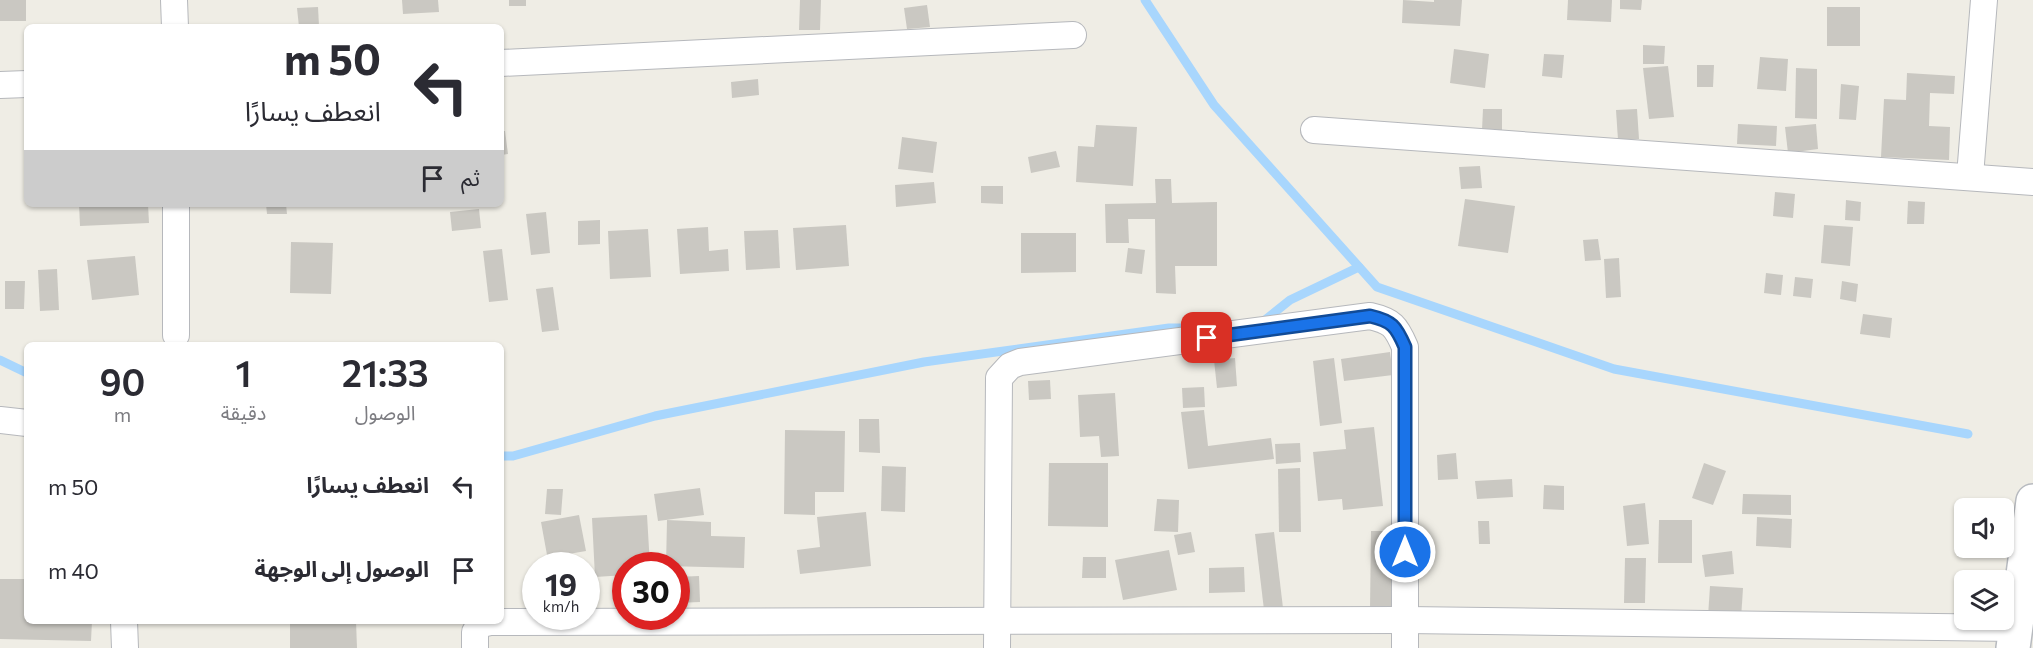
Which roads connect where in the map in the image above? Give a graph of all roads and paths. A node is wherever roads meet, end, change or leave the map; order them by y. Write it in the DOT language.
graph roads {
  1 [pos="174,0"];
  2 [pos="1984,0"];
  3 [pos="175,24"];
  4 [pos="1073,35"];
  5 [pos="504,63"];
  6 [pos="24,84"];
  7 [pos="0,85"];
  8 [pos="1314,130"];
  9 [pos="1970,176"];
  10 [pos="2033,182"];
  11 [pos="176,207"];
  12 [pos="176,335"];
  13 [pos="0,420"];
  14 [pos="24,423"];
  15 [pos="2033,501"];
  16 [pos="1406,620"];
  17 [pos="504,622"];
  18 [pos="998,622"];
  19 [pos="124,624"];
  20 [pos="481,624"];
  21 [pos="2015,638"];
  22 [pos="125,648"];
  23 [pos="475,648"];
  24 [pos="997,648"];
  25 [pos="1405,648"];
  1 -- 3 [label="street"];
  2 -- 9 [label="street"];
  4 -- 5 [label="street"];
  6 -- 7 [label="street"];
  8 -- 9 [label="street"];
  9 -- 10 [label="street"];
  11 -- 12 [label="street"];
  13 -- 14 [label="street"];
  15 -- 21 [label="main road"];
  16 -- 18 [label="street"];
  16 -- 18 [label="street"];
  16 -- 21 [label="street"];
  16 -- 25 [label="street"];
  17 -- 18 [label="street"];
  18 -- 24 [label="street"];
  19 -- 22 [label="street"];
  20 -- 23 [label="street"];
}
